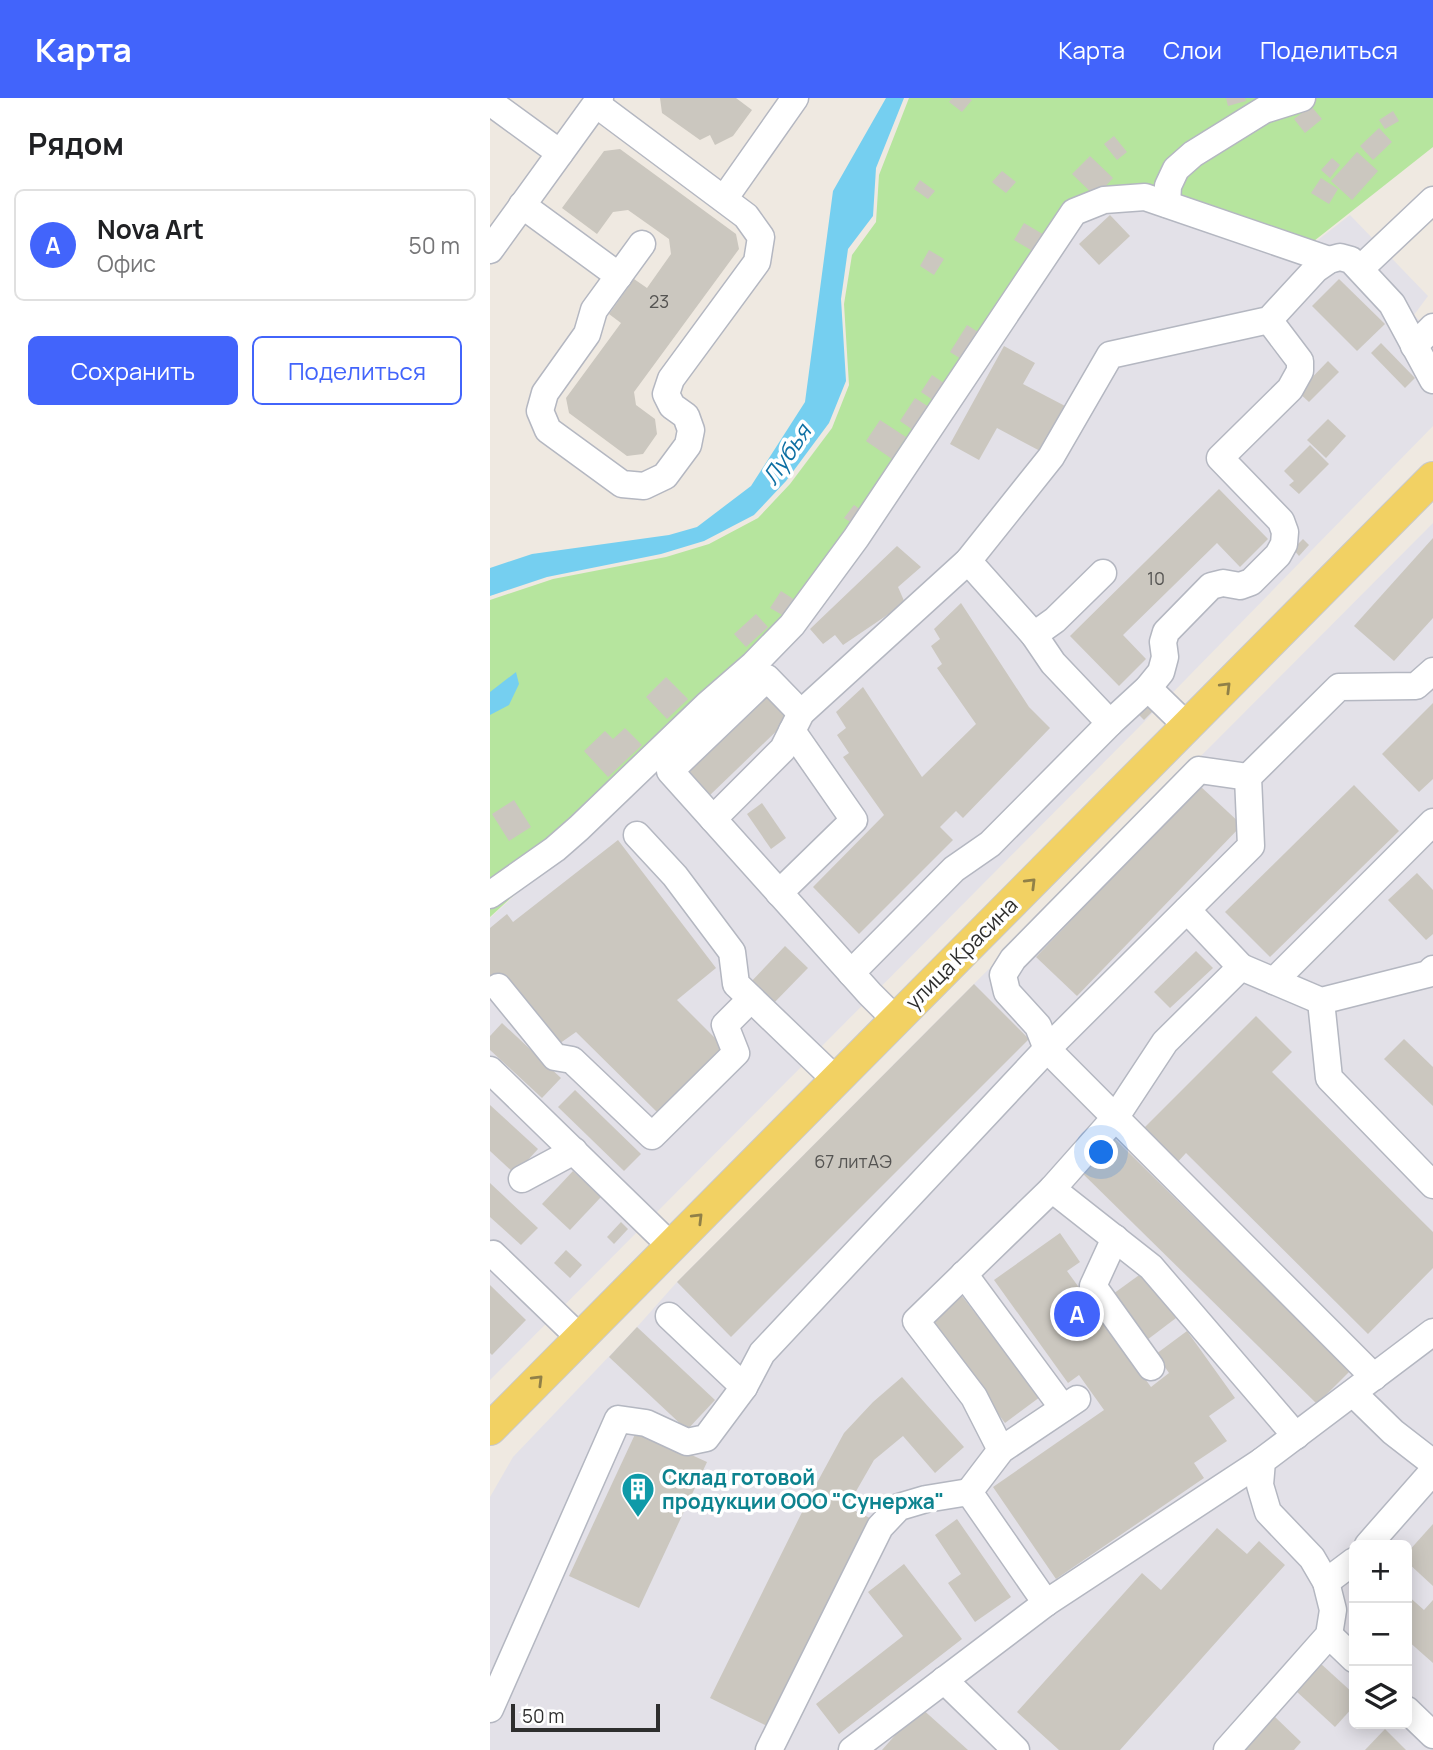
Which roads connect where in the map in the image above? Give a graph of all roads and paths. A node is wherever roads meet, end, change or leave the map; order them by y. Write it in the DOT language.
graph roads {
  1 [pos="795,98"];
  2 [pos="1302,98"];
  3 [pos="598,101"];
  4 [pos="490,102"];
  5 [pos="560,153"];
  6 [pos="724,199"];
  7 [pos="1433,200"];
  8 [pos="1167,204"];
  9 [pos="523,205"];
  10 [pos="642,243"];
  11 [pos="490,250"];
  12 [pos="1329,260"];
  13 [pos="1360,269"];
  14 [pos="619,276"];
  15 [pos="1269,320"];
  16 [pos="1433,327"];
  17 [pos="1415,346"];
  18 [pos="1433,380"];
  19 [pos="1433,478"];
  20 [pos="968,561"];
  21 [pos="1103,573"];
  22 [pos="1034,635"];
  23 [pos="1433,670"];
  24 [pos="1148,688"];
  25 [pos="797,722"];
  26 [pos="1110,723"];
  27 [pos="1187,726"];
  28 [pos="1248,776"];
  29 [pos="713,819"];
  30 [pos="1433,822"];
  31 [pos="637,835"];
  32 [pos="779,893"];
  33 [pos="490,895"];
  34 [pos="1187,910"];
  35 [pos="1241,967"];
  36 [pos="1433,969"];
  37 [pos="851,973"];
  38 [pos="1275,981"];
  39 [pos="498,987"];
  40 [pos="751,999"];
  41 [pos="1321,1001"];
  42 [pos="895,1020"];
  43 [pos="1047,1049"];
  44 [pos="490,1070"];
  45 [pos="836,1080"];
  46 [pos="1115,1118"];
  47 [pos="574,1151"];
  48 [pos="522,1179"];
  49 [pos="1433,1185"];
  50 [pos="1052,1189"];
  51 [pos="1115,1238"];
  52 [pos="671,1246"];
  53 [pos="490,1255"];
  54 [pos="964,1274"];
  55 [pos="669,1316"];
  56 [pos="1433,1332"];
  57 [pos="580,1338"];
  58 [pos="1151,1367"];
  59 [pos="1363,1385"];
  60 [pos="744,1387"];
  61 [pos="490,1429"];
  62 [pos="1296,1436"];
  63 [pos="1001,1450"];
  64 [pos="1262,1461"];
  65 [pos="1433,1463"];
  66 [pos="1433,1471"];
  67 [pos="969,1492"];
  68 [pos="1372,1540"];
  69 [pos="1349,1565"];
  70 [pos="1326,1582"];
  71 [pos="1046,1603"];
  72 [pos="1329,1635"];
  73 [pos="1349,1654"];
  74 [pos="944,1680"];
  75 [pos="490,1709"];
  76 [pos="1412,1715"];
  77 [pos="1433,1735"];
  78 [pos="769,1750"];
  79 [pos="852,1750"];
  80 [pos="1016,1750"];
  81 [pos="1227,1750"];
  1 -- 6 [label="street"];
  2 -- 8 [label="street"];
  3 -- 5 [label="street"];
  3 -- 6 [label="street"];
  4 -- 5 [label="street"];
  5 -- 9 [label="street"];
  6 -- 14 [label="street"];
  7 -- 13 [label="street"];
  8 -- 12 [label="street"];
  8 -- 33 [label="street"];
  9 -- 11 [label="street"];
  9 -- 14 [label="street"];
  10 -- 14 [label="street"];
  12 -- 13 [label="street"];
  12 -- 15 [label="street"];
  13 -- 17 [label="street"];
  15 -- 20 [label="street"];
  15 -- 24 [label="street"];
  16 -- 17 [label="street"];
  17 -- 18 [label="street"];
  27 -- 19 [label="main road, улица Красина, one-way"];
  20 -- 22 [label="street"];
  20 -- 25 [label="street"];
  21 -- 22 [label="street"];
  22 -- 26 [label="street"];
  23 -- 28 [label="street"];
  24 -- 26 [label="street"];
  24 -- 27 [label="street"];
  25 -- 29 [label="street"];
  25 -- 29 [label="street"];
  25 -- 32 [label="street"];
  26 -- 37 [label="street"];
  42 -- 27 [label="main road, улица Красина, one-way"];
  28 -- 34 [label="street"];
  28 -- 43 [label="street"];
  29 -- 32 [label="street"];
  30 -- 38 [label="street"];
  31 -- 40 [label="street"];
  32 -- 37 [label="street"];
  34 -- 35 [label="street"];
  34 -- 43 [label="street"];
  35 -- 38 [label="street"];
  35 -- 46 [label="street"];
  36 -- 41 [label="street"];
  37 -- 42 [label="street"];
  38 -- 41 [label="street"];
  39 -- 40 [label="street"];
  40 -- 45 [label="street"];
  41 -- 49 [label="street"];
  42 -- 45 [label="main road, улица Красина"];
  43 -- 46 [label="street"];
  43 -- 60 [label="street"];
  44 -- 47 [label="street"];
  52 -- 45 [label="main road, улица Красина, one-way"];
  46 -- 50 [label="street"];
  46 -- 59 [label="street"];
  47 -- 48 [label="street"];
  47 -- 52 [label="street"];
  50 -- 51 [label="street"];
  50 -- 54 [label="street"];
  51 -- 58 [label="street"];
  51 -- 62 [label="street"];
  52 -- 57 [label="main road, улица Красина"];
  53 -- 57 [label="street"];
  54 -- 63 [label="street"];
  54 -- 63 [label="street"];
  55 -- 60 [label="street"];
  56 -- 59 [label="street"];
  61 -- 57 [label="main road, улица Красина, one-way"];
  59 -- 62 [label="street"];
  59 -- 65 [label="street"];
  60 -- 75 [label="street"];
  62 -- 64 [label="street"];
  63 -- 67 [label="street"];
  64 -- 70 [label="street"];
  64 -- 71 [label="street"];
  66 -- 68 [label="street"];
  67 -- 71 [label="street"];
  67 -- 78 [label="street"];
  69 -- 70 [label="street"];
  70 -- 72 [label="street"];
  71 -- 74 [label="street"];
  72 -- 73 [label="street"];
  72 -- 81 [label="street"];
  74 -- 79 [label="street"];
  74 -- 80 [label="street"];
  76 -- 77 [label="street"];
}
